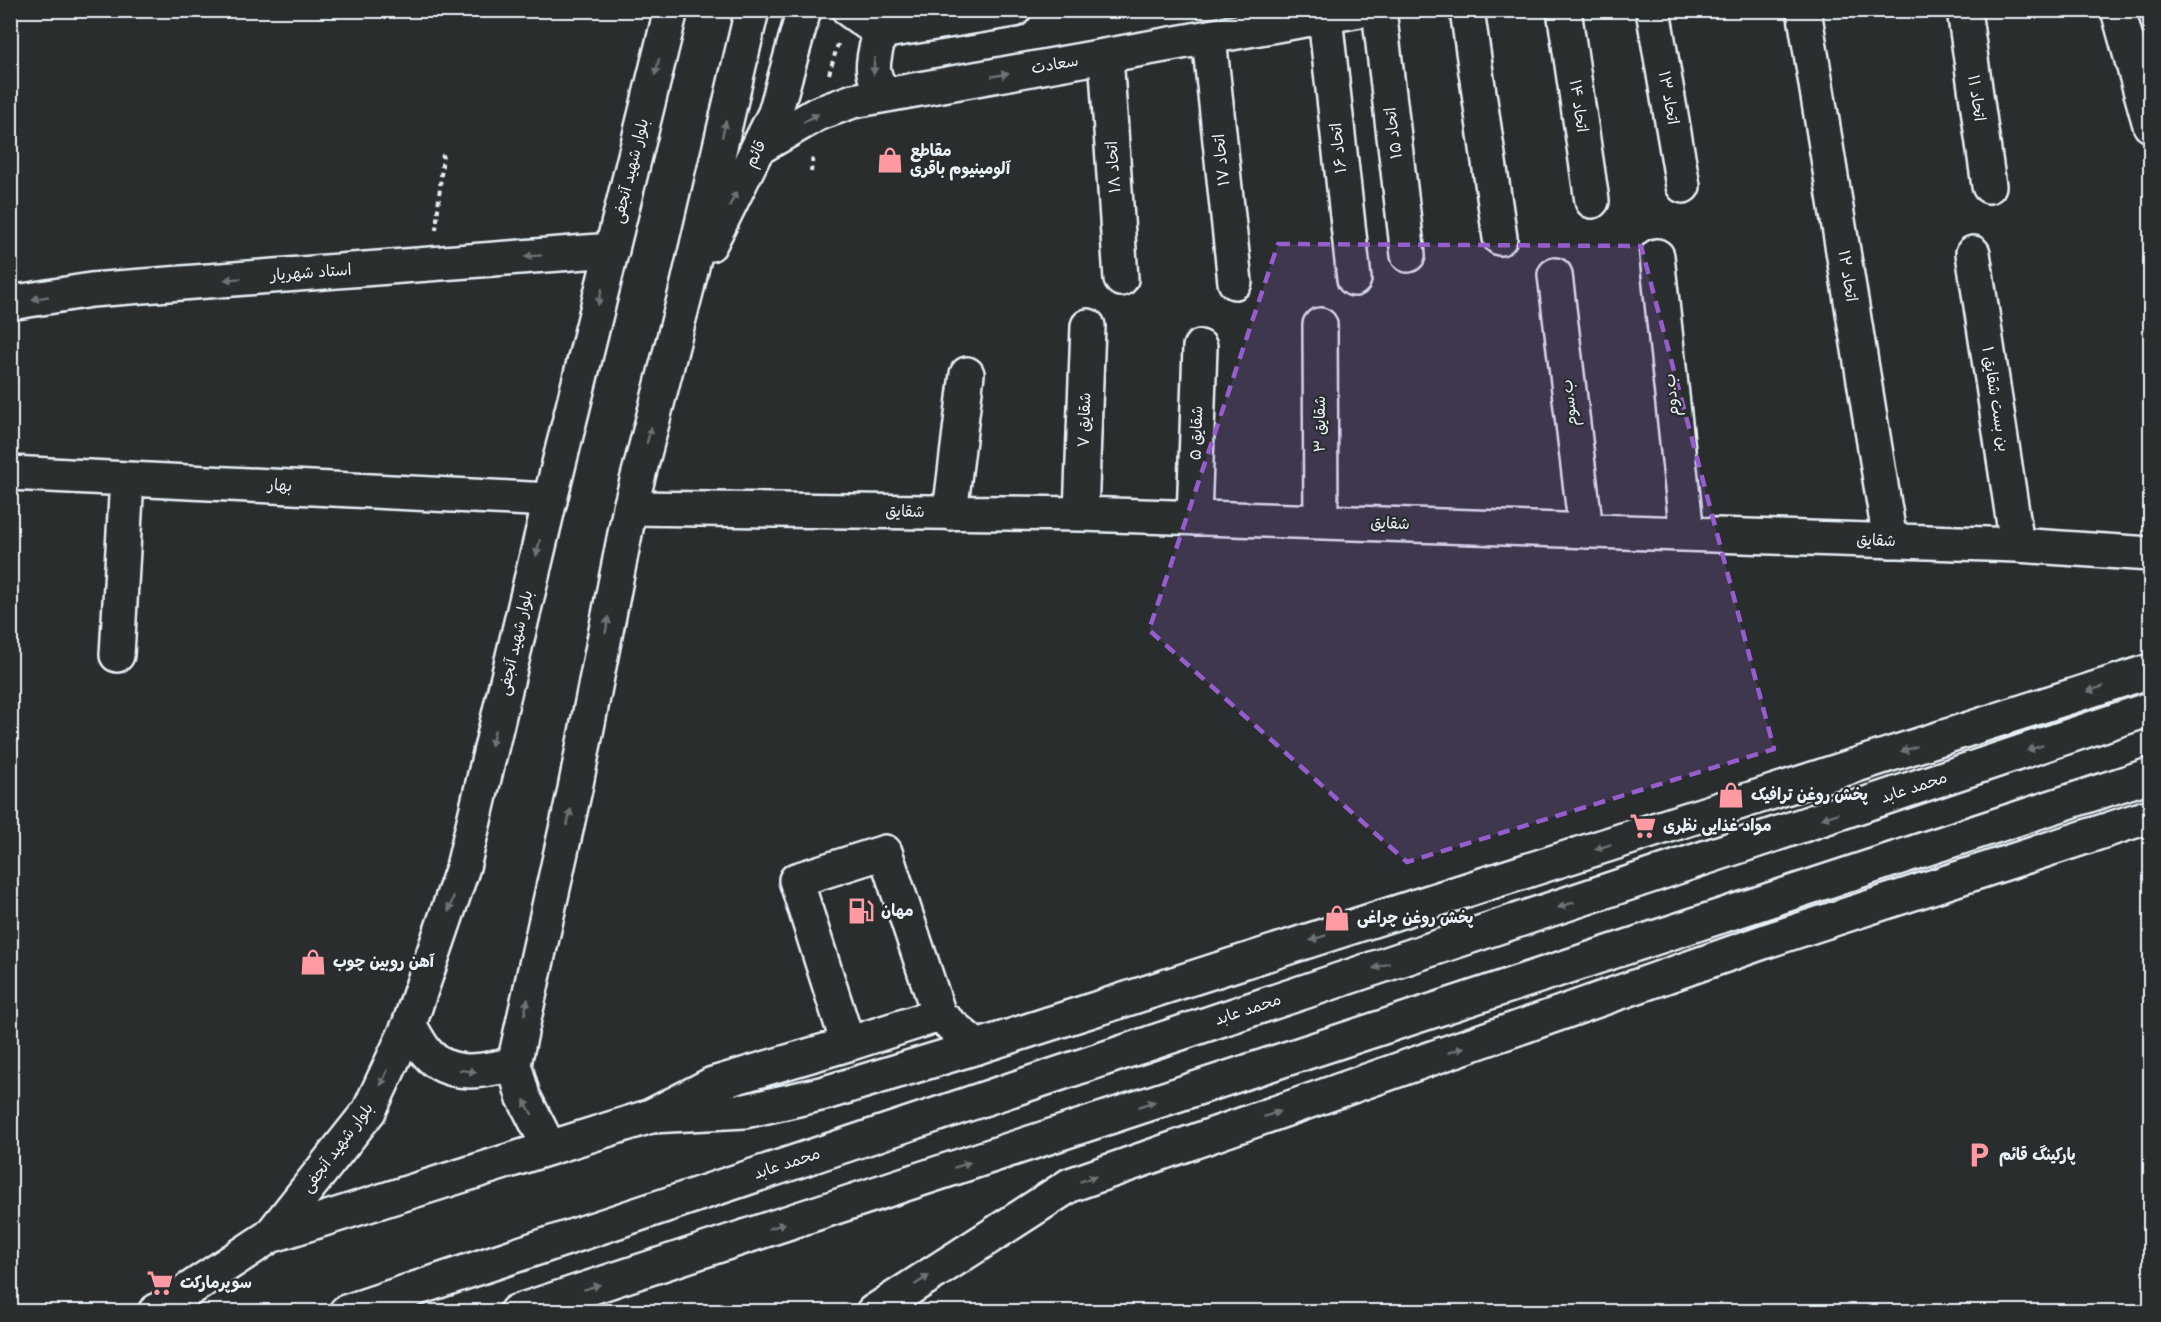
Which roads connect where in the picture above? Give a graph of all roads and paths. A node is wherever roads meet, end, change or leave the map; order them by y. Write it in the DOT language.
graph roads {
  1 [pos="671,10"];
  2 [pos="752,10"];
  3 [pos="804,10"];
  4 [pos="849,10"];
  5 [pos="1014,10"];
  6 [pos="1359,10"];
  7 [pos="1379,10"];
  8 [pos="1467,10"];
  9 [pos="1564,10"];
  10 [pos="1653,10"];
  11 [pos="1804,10"];
  12 [pos="1964,10"];
  13 [pos="2118,10"];
  14 [pos="1325,16"];
  15 [pos="880,32"];
  16 [pos="1209,38"];
  17 [pos="1106,56"];
  18 [pos="887,95"];
  19 [pos="2151,125"];
  20 [pos="760,147"];
  21 [pos="443,154"];
  22 [pos="1683,186"];
  23 [pos="1989,186"];
  24 [pos="1592,201"];
  25 [pos="1500,238"];
  26 [pos="612,250"];
  27 [pos="1973,253"];
  28 [pos="1408,255"];
  29 [pos="1657,256"];
  30 [pos="432,263"];
  31 [pos="1555,274"];
  32 [pos="1121,279"];
  33 [pos="1354,279"];
  34 [pos="1235,282"];
  35 [pos="687,288"];
  36 [pos="10,303"];
  37 [pos="1320,325"];
  38 [pos="1088,326"];
  39 [pos="1200,347"];
  40 [pos="967,374"];
  41 [pos="10,473"];
  42 [pos="127,479"];
  43 [pos="550,500"];
  44 [pos="630,508"];
  45 [pos="950,513"];
  46 [pos="1081,514"];
  47 [pos="1194,518"];
  48 [pos="1321,522"];
  49 [pos="1586,531"];
  50 [pos="1687,534"];
  51 [pos="1890,541"];
  52 [pos="2017,545"];
  53 [pos="2151,554"];
  54 [pos="117,655"];
  55 [pos="2151,671"];
  56 [pos="2151,710"];
  57 [pos="2151,775"];
  58 [pos="2151,816"];
  59 [pos="939,1016"];
  60 [pos="409,1025"];
  61 [pos="848,1044"];
  62 [pos="977,1047"];
  63 [pos="514,1064"];
  64 [pos="651,1116"];
  65 [pos="549,1147"];
  66 [pos="270,1236"];
  67 [pos="154,1311"];
  68 [pos="346,1311"];
  69 [pos="516,1311"];
  70 [pos="873,1311"];
  1 -- 26 [label="main road, بلوار شهید آنجفی, one-way"];
  35 -- 2 [label="main road, one-way"];
  3 -- 20 [label="main road, قائم"];
  4 -- 15 [label="main road"];
  5 -- 15 [label="main road"];
  6 -- 14 [label="main road, سعادت"];
  7 -- 28 [label="main road, اتحاد ۱۵"];
  8 -- 25 [label="main road"];
  9 -- 24 [label="main road, اتحاد ۱۴"];
  10 -- 22 [label="main road, اتحاد ۱۳"];
  11 -- 51 [label="main road, اتحاد ۱۲"];
  12 -- 23 [label="main road, اتحاد ۱۱"];
  13 -- 19 [label="main road"];
  14 -- 16 [label="main road, سعادت"];
  14 -- 33 [label="main road, اتحاد ۱۶"];
  15 -- 18 [label="main road, one-way"];
  16 -- 17 [label="main road, سعادت"];
  16 -- 34 [label="main road, اتحاد ۱۷"];
  18 -- 17 [label="main road, سعادت, one-way"];
  17 -- 32 [label="main road, اتحاد ۱۸"];
  20 -- 18 [label="main road, سعادت, one-way"];
  35 -- 20 [label="main road, قائم, one-way"];
  21 -- 30 [label="path"];
  26 -- 30 [label="main road, استاد شهریار, one-way"];
  26 -- 43 [label="main road, بلوار شهید آنجفی, one-way"];
  27 -- 52 [label="main road, بن بست شقایق ۱"];
  29 -- 50 [label="main road, ب.دوم"];
  30 -- 36 [label="main road, استاد شهریار, one-way"];
  31 -- 49 [label="main road, ب.سوم"];
  44 -- 35 [label="main road, one-way"];
  37 -- 48 [label="main road, شقایق ۳"];
  38 -- 46 [label="main road, شقایق ۷"];
  39 -- 47 [label="main road, شقایق ۵"];
  40 -- 45 [label="main road"];
  41 -- 42 [label="main road, بهار"];
  42 -- 43 [label="main road, بهار"];
  42 -- 54 [label="main road"];
  43 -- 60 [label="main road, بلوار شهید آنجفی, one-way"];
  44 -- 45 [label="main road, شقایق"];
  63 -- 44 [label="main road, one-way"];
  45 -- 46 [label="main road, شقایق"];
  46 -- 47 [label="main road, شقایق"];
  47 -- 48 [label="main road, شقایق"];
  48 -- 49 [label="main road, شقایق"];
  49 -- 50 [label="main road, شقایق"];
  50 -- 51 [label="main road, شقایق"];
  51 -- 52 [label="main road, شقایق"];
  52 -- 53 [label="main road, شقایق"];
  55 -- 62 [label="main road, one-way"];
  56 -- 68 [label="main road, محمد عابد, one-way"];
  69 -- 57 [label="main road, one-way"];
  70 -- 58 [label="main road, one-way"];
  59 -- 61 [label="main road"];
  59 -- 61 [label="main road"];
  59 -- 62 [label="main road"];
  60 -- 63 [label="main road, one-way"];
  60 -- 66 [label="main road, بلوار شهید آنجفی, one-way"];
  61 -- 64 [label="main road"];
  62 -- 64 [label="main road"];
  65 -- 63 [label="main road, one-way"];
  64 -- 65 [label="main road"];
  65 -- 66 [label="main road"];
  66 -- 67 [label="main road"];
}
